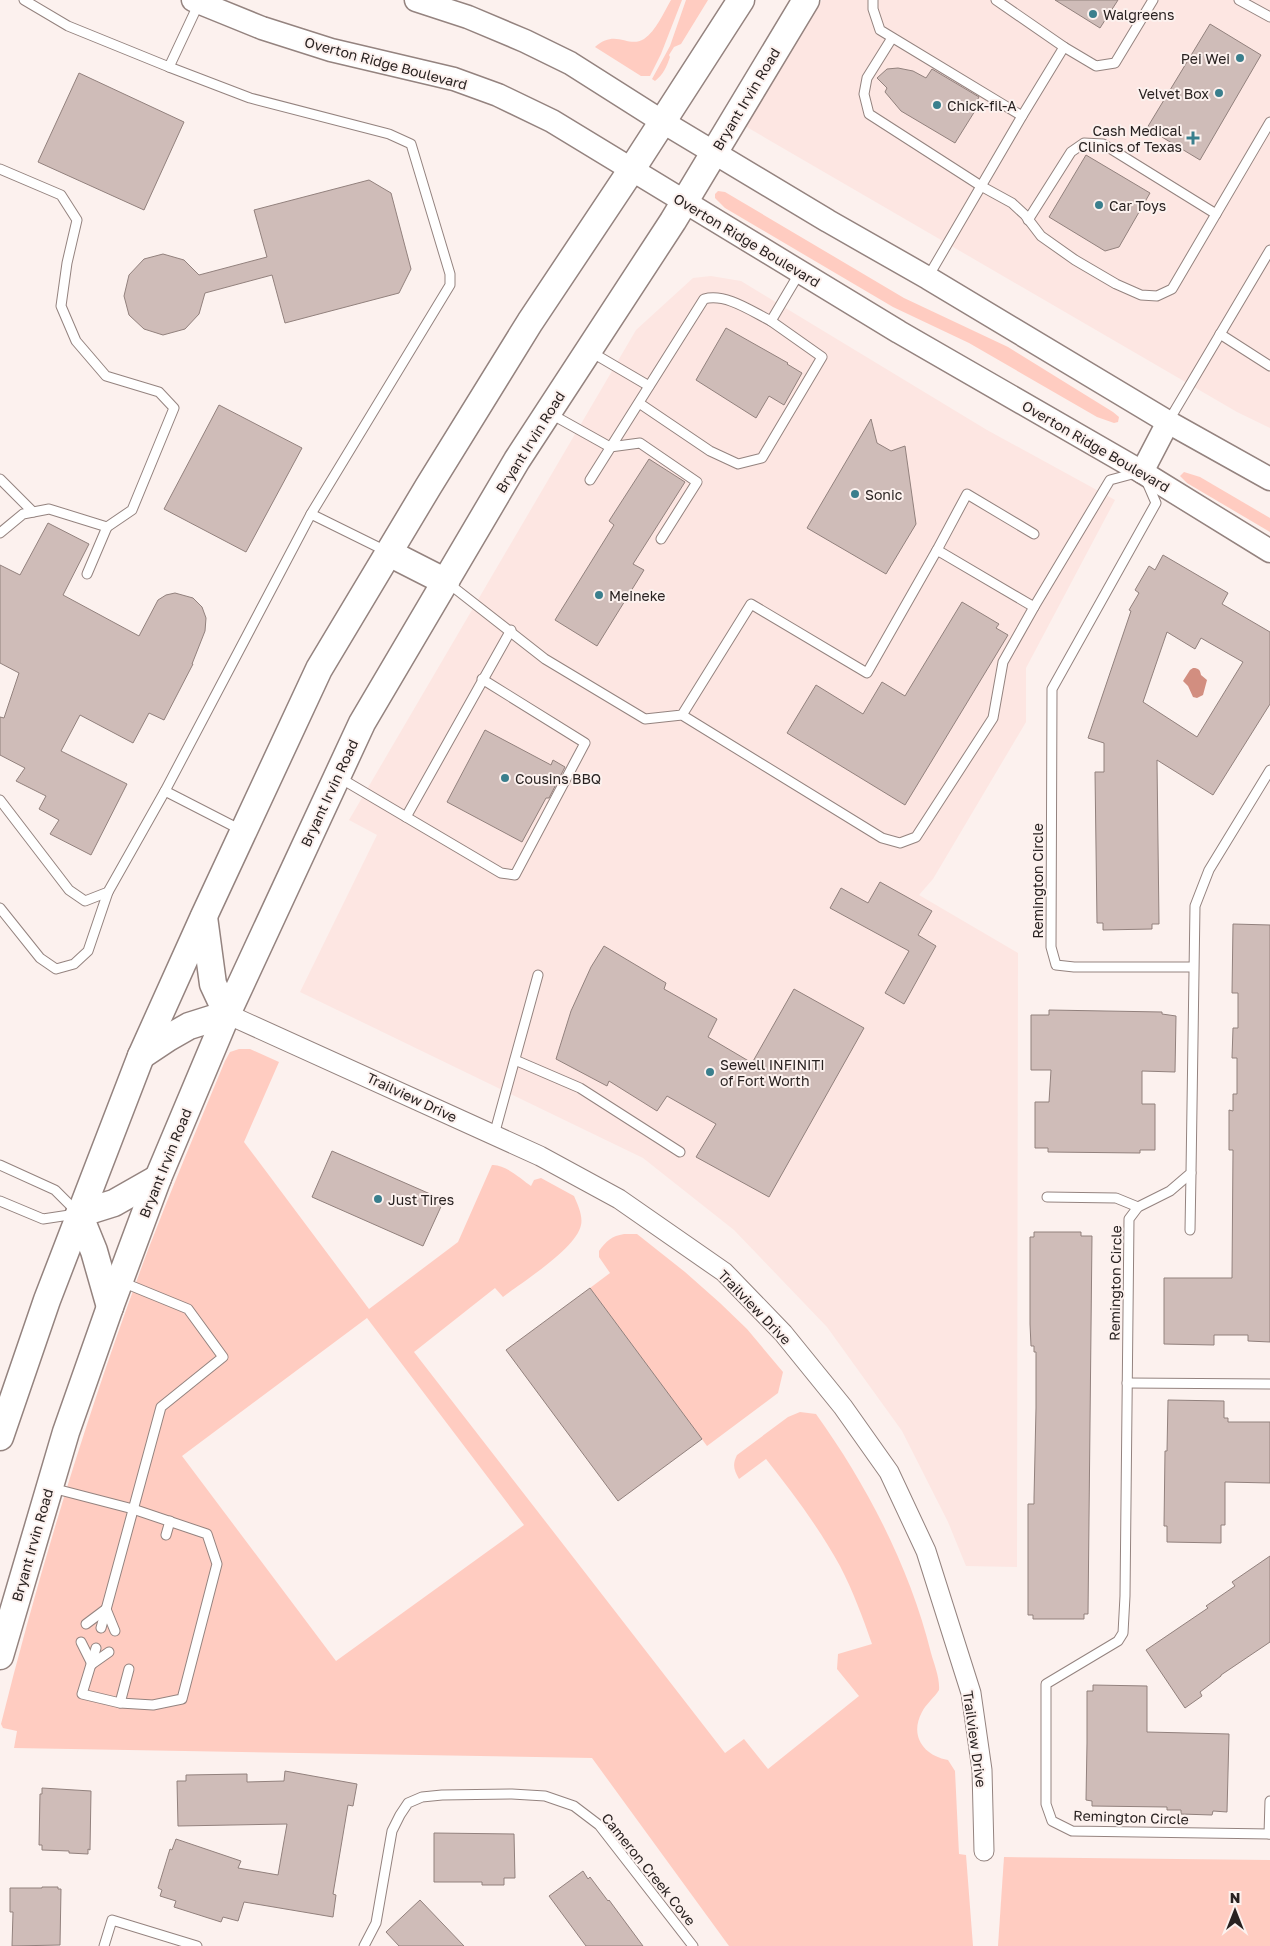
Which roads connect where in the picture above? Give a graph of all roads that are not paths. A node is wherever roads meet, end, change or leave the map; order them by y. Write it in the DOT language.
graph roads {
  1 [pos="24,0"];
  2 [pos="416,0"];
  3 [pos="741,0"];
  4 [pos="806,0"];
  5 [pos="873,0"];
  6 [pos="996,0"];
  7 [pos="1153,0"];
  8 [pos="1239,0"];
  9 [pos="197,1"];
  10 [pos="1270,17"];
  11 [pos="892,38"];
  12 [pos="1064,47"];
  13 [pos="169,67"];
  14 [pos="1022,116"];
  15 [pos="663,122"];
  16 [pos="1270,122"];
  17 [pos="714,152"];
  18 [pos="0,169"];
  19 [pos="632,169"];
  20 [pos="981,186"];
  21 [pos="684,202"];
  22 [pos="1216,214"];
  23 [pos="1028,220"];
  24 [pos="1270,250"];
  25 [pos="800,272"];
  26 [pos="928,278"];
  27 [pos="771,321"];
  28 [pos="1220,334"];
  29 [pos="589,350"];
  30 [pos="1270,366"];
  31 [pos="649,386"];
  32 [pos="638,403"];
  33 [pos="548,412"];
  34 [pos="1168,422"];
  35 [pos="610,447"];
  36 [pos="1142,472"];
  37 [pos="0,479"];
  38 [pos="590,480"];
  39 [pos="1270,480"];
  40 [pos="33,512"];
  41 [pos="312,514"];
  42 [pos="107,527"];
  43 [pos="0,533"];
  44 [pos="1034,534"];
  45 [pos="661,539"];
  46 [pos="937,550"];
  47 [pos="1270,551"];
  48 [pos="389,553"];
  49 [pos="87,574"];
  50 [pos="446,582"];
  51 [pos="1034,607"];
  52 [pos="511,630"];
  53 [pos="482,679"];
  54 [pos="682,715"];
  55 [pos="1270,770"];
  56 [pos="338,777"];
  57 [pos="165,791"];
  58 [pos="0,800"];
  59 [pos="406,817"];
  60 [pos="244,831"];
  61 [pos="108,892"];
  62 [pos="0,908"];
  63 [pos="204,916"];
  64 [pos="1194,967"];
  65 [pos="538,975"];
  66 [pos="227,1014"];
  67 [pos="141,1056"];
  68 [pos="515,1060"];
  69 [pos="494,1135"];
  70 [pos="680,1152"];
  71 [pos="0,1166"];
  72 [pos="1191,1172"];
  73 [pos="158,1178"];
  74 [pos="1047,1197"];
  75 [pos="0,1201"];
  76 [pos="1138,1207"];
  77 [pos="79,1214"];
  78 [pos="1190,1230"];
  79 [pos="119,1281"];
  80 [pos="110,1307"];
  81 [pos="1127,1382"];
  82 [pos="1270,1384"];
  83 [pos="0,1437"];
  84 [pos="49,1488"];
  85 [pos="133,1509"];
  86 [pos="170,1521"];
  87 [pos="166,1535"];
  88 [pos="106,1609"];
  89 [pos="86,1624"];
  90 [pos="101,1628"];
  91 [pos="115,1631"];
  92 [pos="81,1642"];
  93 [pos="96,1648"];
  94 [pos="109,1652"];
  95 [pos="0,1656"];
  96 [pos="92,1664"];
  97 [pos="129,1669"];
  98 [pos="120,1703"];
  99 [pos="1270,1801"];
  100 [pos="1270,1834"];
  101 [pos="984,1851"];
  102 [pos="104,1946"];
  103 [pos="197,1946"];
  104 [pos="364,1946"];
  105 [pos="693,1946"];
  1 -- 13 [label="lane"];
  2 -- 15 [label="street"];
  3 -- 15 [label="main road"];
  4 -- 17 [label="main road, Bryant Irvin Road"];
  5 -- 11 [label="lane"];
  6 -- 12 [label="lane"];
  7 -- 12 [label="lane"];
  8 -- 10 [label="lane"];
  9 -- 13 [label="lane"];
  9 -- 19 [label="street, Overton Ridge Boulevard"];
  11 -- 14 [label="lane"];
  11 -- 20 [label="lane"];
  12 -- 14 [label="lane"];
  13 -- 41 [label="lane"];
  14 -- 20 [label="lane"];
  15 -- 17 [label="street"];
  15 -- 19 [label="main road"];
  16 -- 22 [label="lane"];
  17 -- 21 [label="main road, Bryant Irvin Road"];
  17 -- 26 [label="street"];
  18 -- 42 [label="lane"];
  19 -- 21 [label="street, Overton Ridge Boulevard"];
  19 -- 48 [label="main road"];
  20 -- 23 [label="lane"];
  20 -- 26 [label="lane"];
  21 -- 25 [label="street, Overton Ridge Boulevard"];
  21 -- 29 [label="main road, Bryant Irvin Road"];
  22 -- 23 [label="lane"];
  22 -- 23 [label="lane"];
  24 -- 28 [label="lane"];
  25 -- 27 [label="lane"];
  25 -- 36 [label="street, Overton Ridge Boulevard"];
  26 -- 34 [label="street"];
  27 -- 31 [label="lane"];
  27 -- 32 [label="lane"];
  28 -- 30 [label="lane"];
  28 -- 34 [label="lane"];
  29 -- 31 [label="lane"];
  29 -- 33 [label="main road, Bryant Irvin Road"];
  31 -- 32 [label="lane"];
  32 -- 35 [label="lane"];
  33 -- 35 [label="lane"];
  33 -- 50 [label="main road, Bryant Irvin Road"];
  34 -- 36 [label="street"];
  34 -- 39 [label="street"];
  35 -- 38 [label="lane"];
  35 -- 45 [label="lane"];
  36 -- 47 [label="street, Overton Ridge Boulevard"];
  36 -- 51 [label="lane"];
  36 -- 64 [label="lane, Remington Circle"];
  37 -- 40 [label="lane"];
  40 -- 42 [label="lane"];
  40 -- 43 [label="lane"];
  41 -- 48 [label="lane"];
  41 -- 57 [label="lane"];
  42 -- 49 [label="lane"];
  44 -- 46 [label="lane"];
  46 -- 51 [label="lane"];
  46 -- 54 [label="lane"];
  48 -- 50 [label="main road"];
  48 -- 60 [label="main road"];
  50 -- 52 [label="lane"];
  50 -- 56 [label="main road, Bryant Irvin Road"];
  51 -- 54 [label="lane"];
  52 -- 53 [label="lane"];
  52 -- 54 [label="lane"];
  53 -- 59 [label="lane"];
  53 -- 59 [label="lane"];
  55 -- 64 [label="lane"];
  56 -- 59 [label="lane"];
  56 -- 66 [label="main road, Bryant Irvin Road"];
  57 -- 60 [label="lane"];
  57 -- 61 [label="lane"];
  58 -- 61 [label="lane"];
  60 -- 63 [label="main road"];
  61 -- 62 [label="lane"];
  63 -- 66 [label="main road"];
  63 -- 67 [label="main road"];
  64 -- 72 [label="lane"];
  65 -- 68 [label="lane"];
  66 -- 67 [label="main road"];
  66 -- 69 [label="street, Trailview Drive"];
  66 -- 73 [label="main road, Bryant Irvin Road"];
  67 -- 77 [label="main road"];
  68 -- 69 [label="lane"];
  68 -- 70 [label="lane"];
  69 -- 101 [label="street, Trailview Drive"];
  71 -- 77 [label="lane"];
  72 -- 76 [label="lane"];
  72 -- 78 [label="lane"];
  73 -- 77 [label="main road"];
  73 -- 79 [label="main road, Bryant Irvin Road"];
  74 -- 76 [label="lane"];
  75 -- 77 [label="lane"];
  76 -- 81 [label="lane, Remington Circle"];
  77 -- 80 [label="main road"];
  77 -- 83 [label="main road"];
  79 -- 80 [label="main road, Bryant Irvin Road"];
  79 -- 85 [label="lane"];
  80 -- 84 [label="main road, Bryant Irvin Road"];
  81 -- 82 [label="lane"];
  81 -- 100 [label="lane, Remington Circle"];
  84 -- 85 [label="lane"];
  84 -- 95 [label="main road, Bryant Irvin Road"];
  85 -- 86 [label="lane"];
  85 -- 88 [label="lane"];
  86 -- 87 [label="lane"];
  86 -- 98 [label="lane"];
  88 -- 89 [label="lane"];
  88 -- 90 [label="lane"];
  88 -- 91 [label="lane"];
  92 -- 96 [label="lane"];
  93 -- 96 [label="lane"];
  94 -- 96 [label="lane"];
  96 -- 98 [label="lane"];
  97 -- 98 [label="lane"];
  99 -- 100 [label="lane"];
  102 -- 103 [label="lane"];
  104 -- 105 [label="lane, Cameron Creek Cove"];
}
